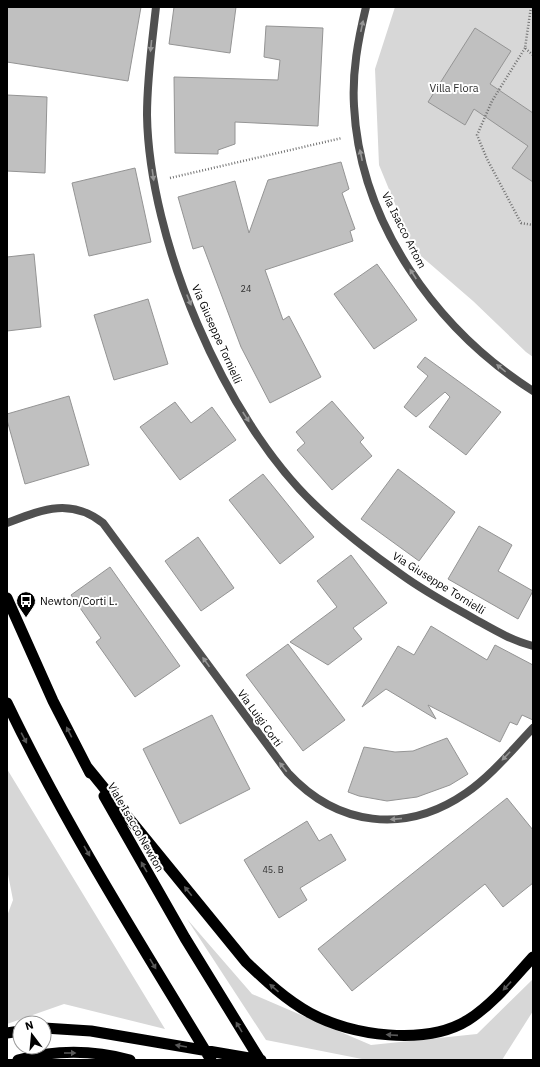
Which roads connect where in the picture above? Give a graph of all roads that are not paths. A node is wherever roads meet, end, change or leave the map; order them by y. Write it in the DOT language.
graph roads {
  1 [pos="156,7"];
  2 [pos="366,7"];
  3 [pos="533,391"];
  4 [pos="7,523"];
  5 [pos="7,598"];
  6 [pos="533,646"];
  7 [pos="7,703"];
  8 [pos="533,728"];
  9 [pos="87,767"];
  10 [pos="533,957"];
  11 [pos="52,1028"];
  12 [pos="18,1060"];
  13 [pos="130,1060"];
  14 [pos="211,1060"];
  15 [pos="260,1060"];
  1 -- 6 [label="street, Via Giuseppe Tornielli, one-way"];
  3 -- 2 [label="street, Via Isacco Artom, one-way"];
  8 -- 4 [label="street, Via Luigi Corti, one-way"];
  9 -- 5 [label="highway, Viale Isacco Newton, one-way"];
  7 -- 14 [label="highway, one-way"];
  10 -- 9 [label="highway, one-way"];
  15 -- 9 [label="highway, Viale Isacco Newton, one-way"];
  15 -- 11 [label="highway, one-way"];
  12 -- 13 [label="highway, one-way"];
}
